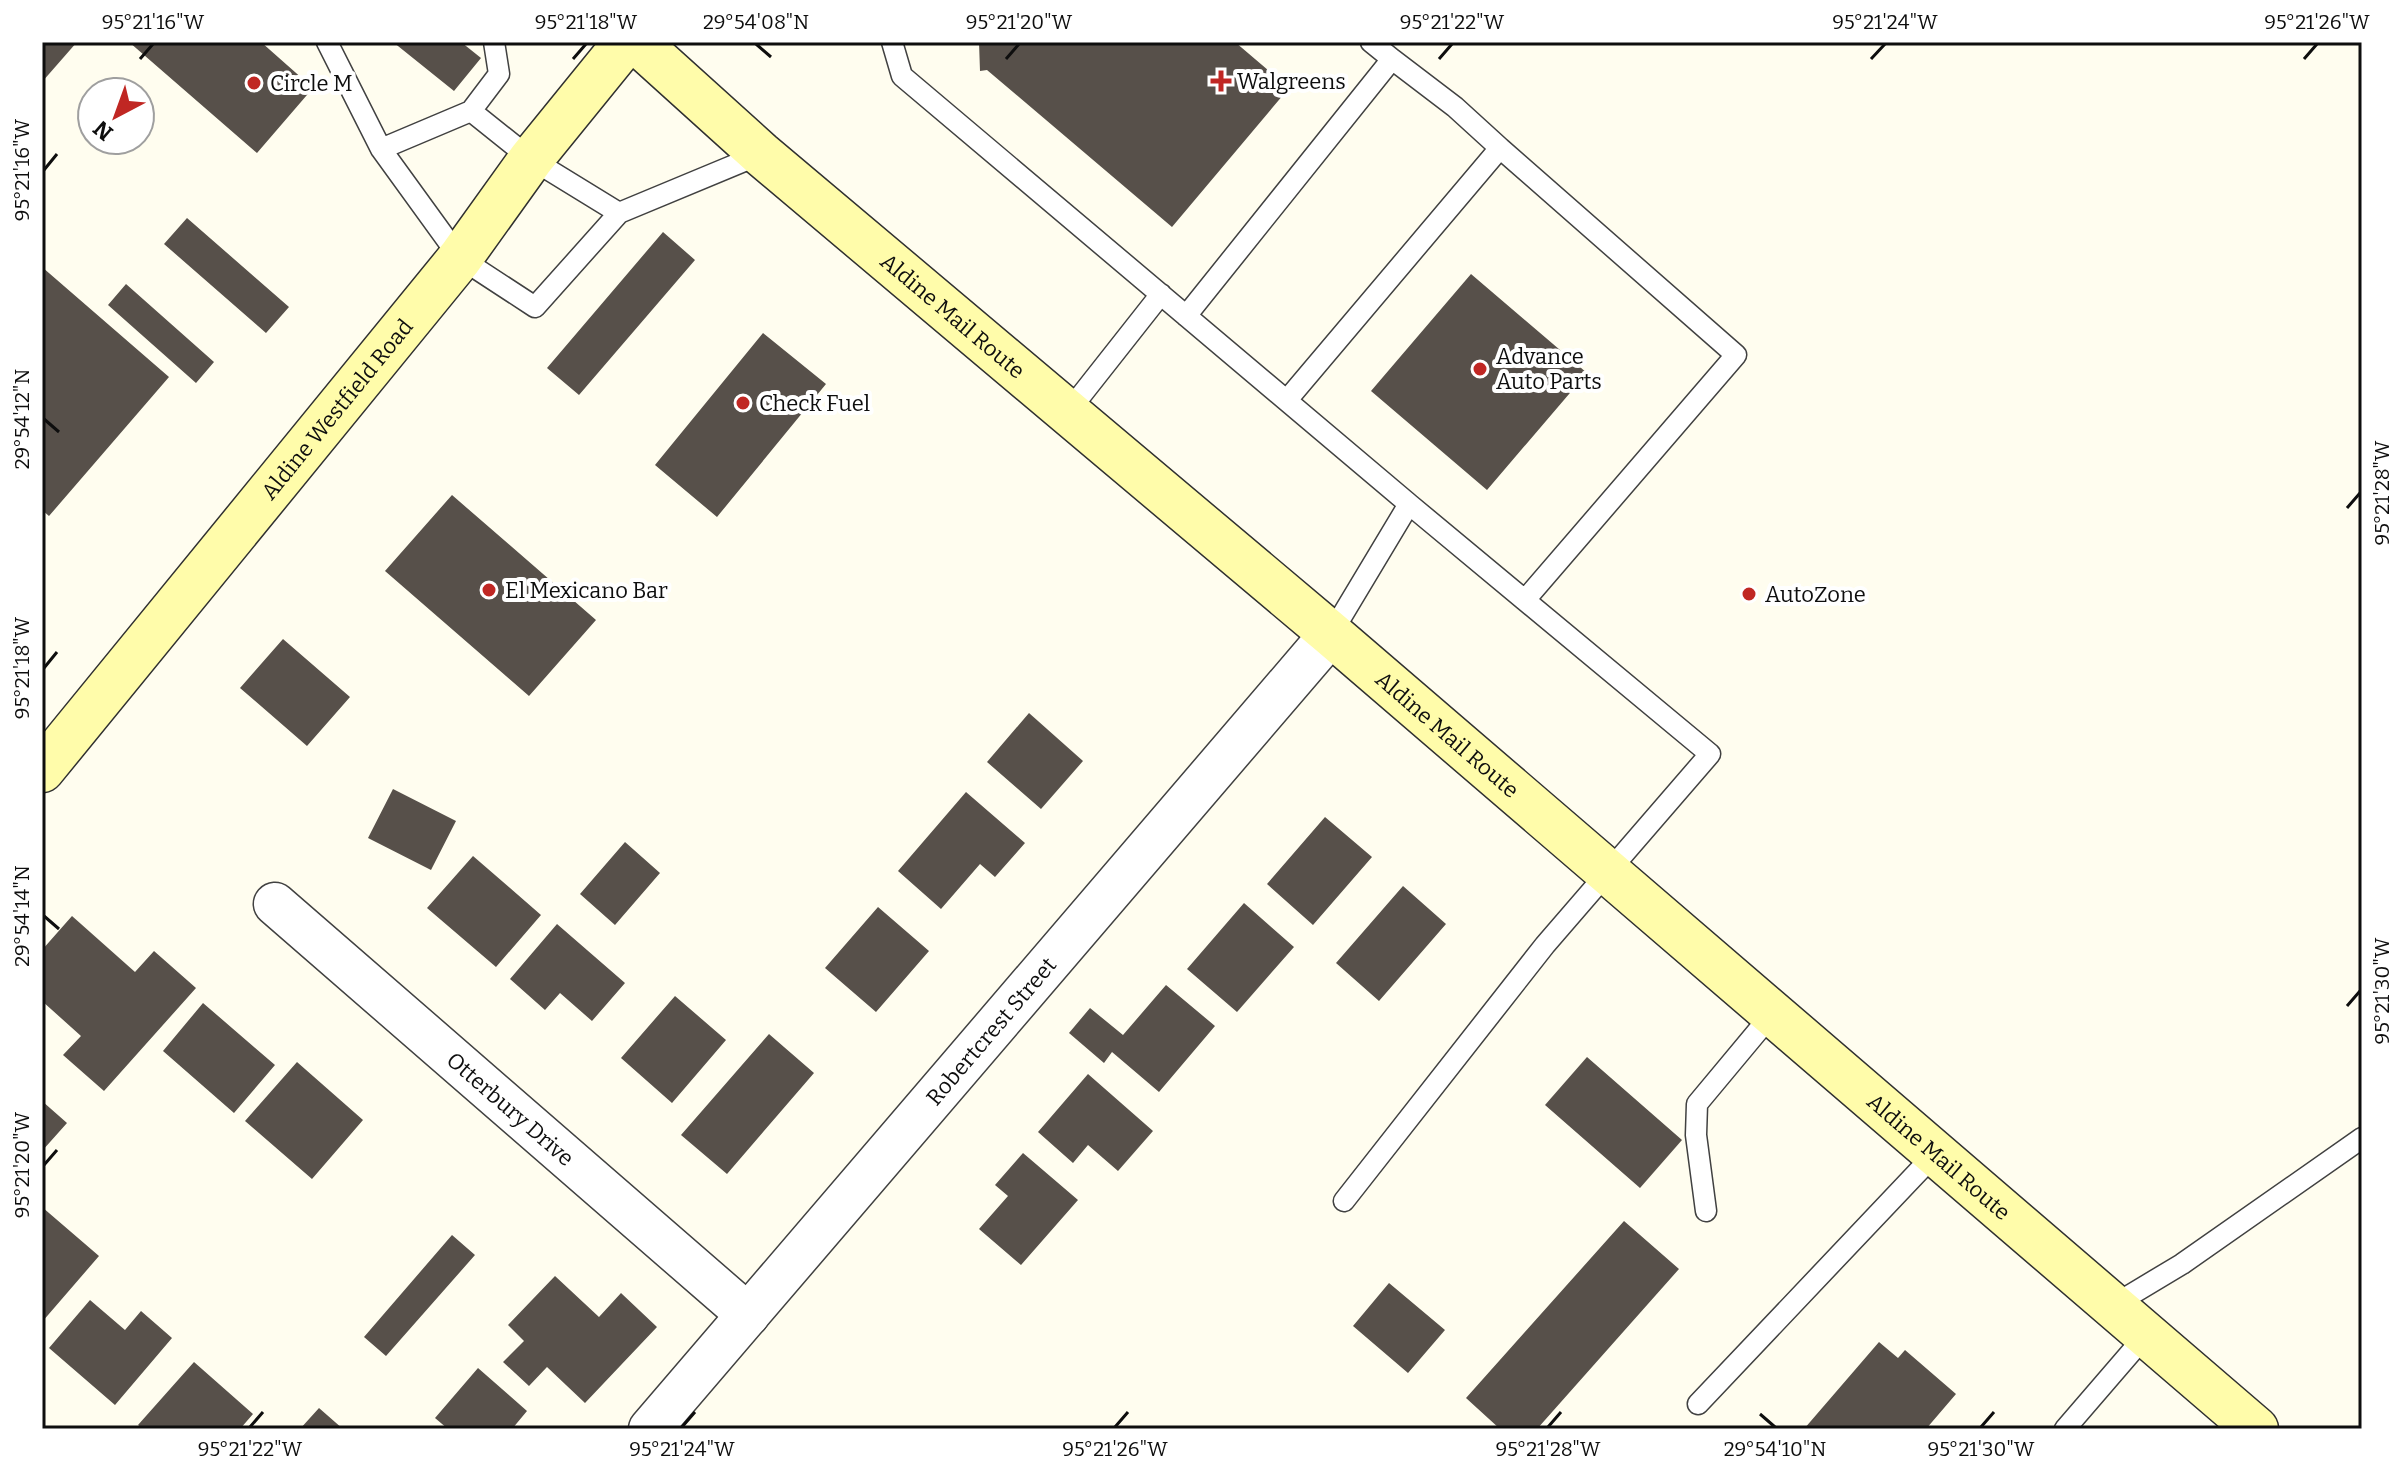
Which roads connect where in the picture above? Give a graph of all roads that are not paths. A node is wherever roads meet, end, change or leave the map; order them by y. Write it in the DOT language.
graph roads {
  1 [pos="327,42"];
  2 [pos="494,42"];
  3 [pos="626,42"];
  4 [pos="637,42"];
  5 [pos="892,42"];
  6 [pos="1371,42"];
  7 [pos="1392,59"];
  8 [pos="471,111"];
  9 [pos="1500,148"];
  10 [pos="381,149"];
  11 [pos="761,154"];
  12 [pos="531,159"];
  13 [pos="619,213"];
  14 [pos="460,258"];
  15 [pos="1161,294"];
  16 [pos="1186,316"];
  17 [pos="1287,400"];
  18 [pos="1068,412"];
  19 [pos="1409,504"];
  20 [pos="1525,600"];
  21 [pos="1331,634"];
  22 [pos="42,770"];
  23 [pos="1608,872"];
  24 [pos="275,904"];
  25 [pos="1772,1014"];
  26 [pos="2362,1138"];
  27 [pos="1934,1155"];
  28 [pos="1344,1201"];
  29 [pos="1706,1211"];
  30 [pos="2112,1306"];
  31 [pos="748,1315"];
  32 [pos="2146,1335"];
  33 [pos="1698,1404"];
  34 [pos="650,1429"];
  35 [pos="2065,1429"];
  36 [pos="2256,1429"];
  1 -- 10 [label="lane"];
  2 -- 8 [label="lane"];
  3 -- 12 [label="main road, Aldine Westfield Road"];
  4 -- 11 [label="main road, Aldine Mail Route"];
  5 -- 15 [label="lane"];
  6 -- 7 [label="lane"];
  7 -- 9 [label="lane"];
  7 -- 16 [label="lane"];
  8 -- 10 [label="lane"];
  8 -- 12 [label="lane"];
  9 -- 17 [label="lane"];
  9 -- 20 [label="lane"];
  10 -- 14 [label="lane"];
  11 -- 13 [label="lane"];
  11 -- 18 [label="main road, Aldine Mail Route"];
  12 -- 13 [label="lane"];
  12 -- 14 [label="main road, Aldine Westfield Road"];
  13 -- 14 [label="lane"];
  14 -- 22 [label="main road, Aldine Westfield Road"];
  15 -- 16 [label="lane"];
  15 -- 18 [label="lane"];
  16 -- 17 [label="lane"];
  17 -- 19 [label="lane"];
  18 -- 21 [label="main road, Aldine Mail Route"];
  19 -- 20 [label="lane"];
  19 -- 21 [label="lane"];
  20 -- 23 [label="lane"];
  21 -- 23 [label="main road, Aldine Mail Route"];
  21 -- 31 [label="street, Robertcrest Street"];
  23 -- 25 [label="main road, Aldine Mail Route"];
  23 -- 28 [label="lane"];
  24 -- 31 [label="street, Otterbury Drive"];
  25 -- 27 [label="main road, Aldine Mail Route"];
  25 -- 29 [label="lane"];
  26 -- 30 [label="lane"];
  27 -- 30 [label="main road, Aldine Mail Route"];
  27 -- 33 [label="lane"];
  30 -- 32 [label="main road, Aldine Mail Route"];
  31 -- 34 [label="street, Robertcrest Street"];
  32 -- 35 [label="lane"];
  32 -- 36 [label="main road, Aldine Mail Route"];
}
